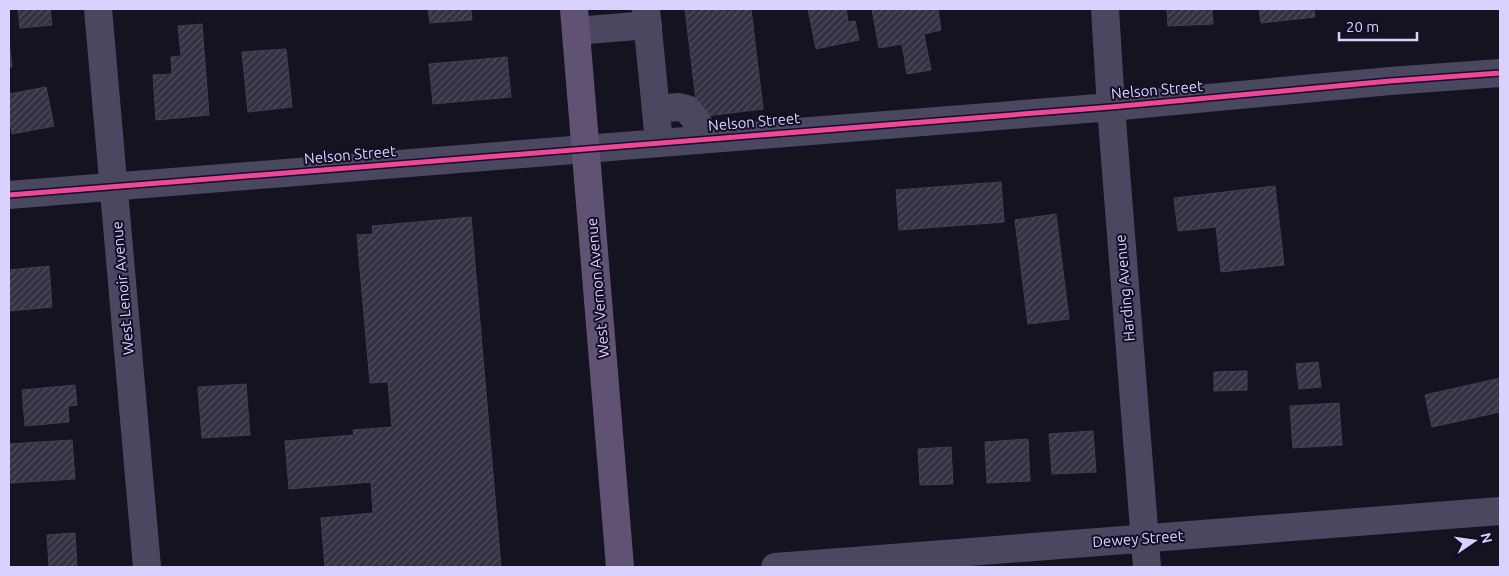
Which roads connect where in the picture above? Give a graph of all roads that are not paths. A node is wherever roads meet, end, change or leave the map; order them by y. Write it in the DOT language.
graph roads {
  1 [pos="98,9"];
  2 [pos="1105,9"];
  3 [pos="647,17"];
  4 [pos="575,20"];
  5 [pos="1500,74"];
  6 [pos="1111,106"];
  7 [pos="656,109"];
  8 [pos="704,138"];
  9 [pos="659,142"];
  10 [pos="586,148"];
  11 [pos="115,186"];
  12 [pos="9,195"];
  13 [pos="1500,511"];
  14 [pos="1145,539"];
  15 [pos="148,567"];
  16 [pos="620,567"];
  17 [pos="776,567"];
  18 [pos="1147,567"];
  1 -- 11 [label="street, West Lenoir Avenue"];
  2 -- 6 [label="street, Harding Avenue"];
  3 -- 4 [label="street"];
  3 -- 7 [label="street"];
  4 -- 10 [label="main road, West Vernon Avenue"];
  5 -- 6 [label="street, Nelson Street"];
  6 -- 8 [label="street, Nelson Street"];
  6 -- 14 [label="street, Harding Avenue"];
  7 -- 8 [label="street"];
  7 -- 9 [label="street"];
  8 -- 9 [label="street, Nelson Street"];
  9 -- 10 [label="street, Nelson Street"];
  10 -- 11 [label="street, Nelson Street"];
  10 -- 16 [label="main road, West Vernon Avenue"];
  11 -- 12 [label="street, Nelson Street"];
  11 -- 15 [label="street, West Lenoir Avenue"];
  13 -- 14 [label="street, Dewey Street"];
  14 -- 17 [label="street, Dewey Street"];
  14 -- 18 [label="street, Harding Avenue"];
}
